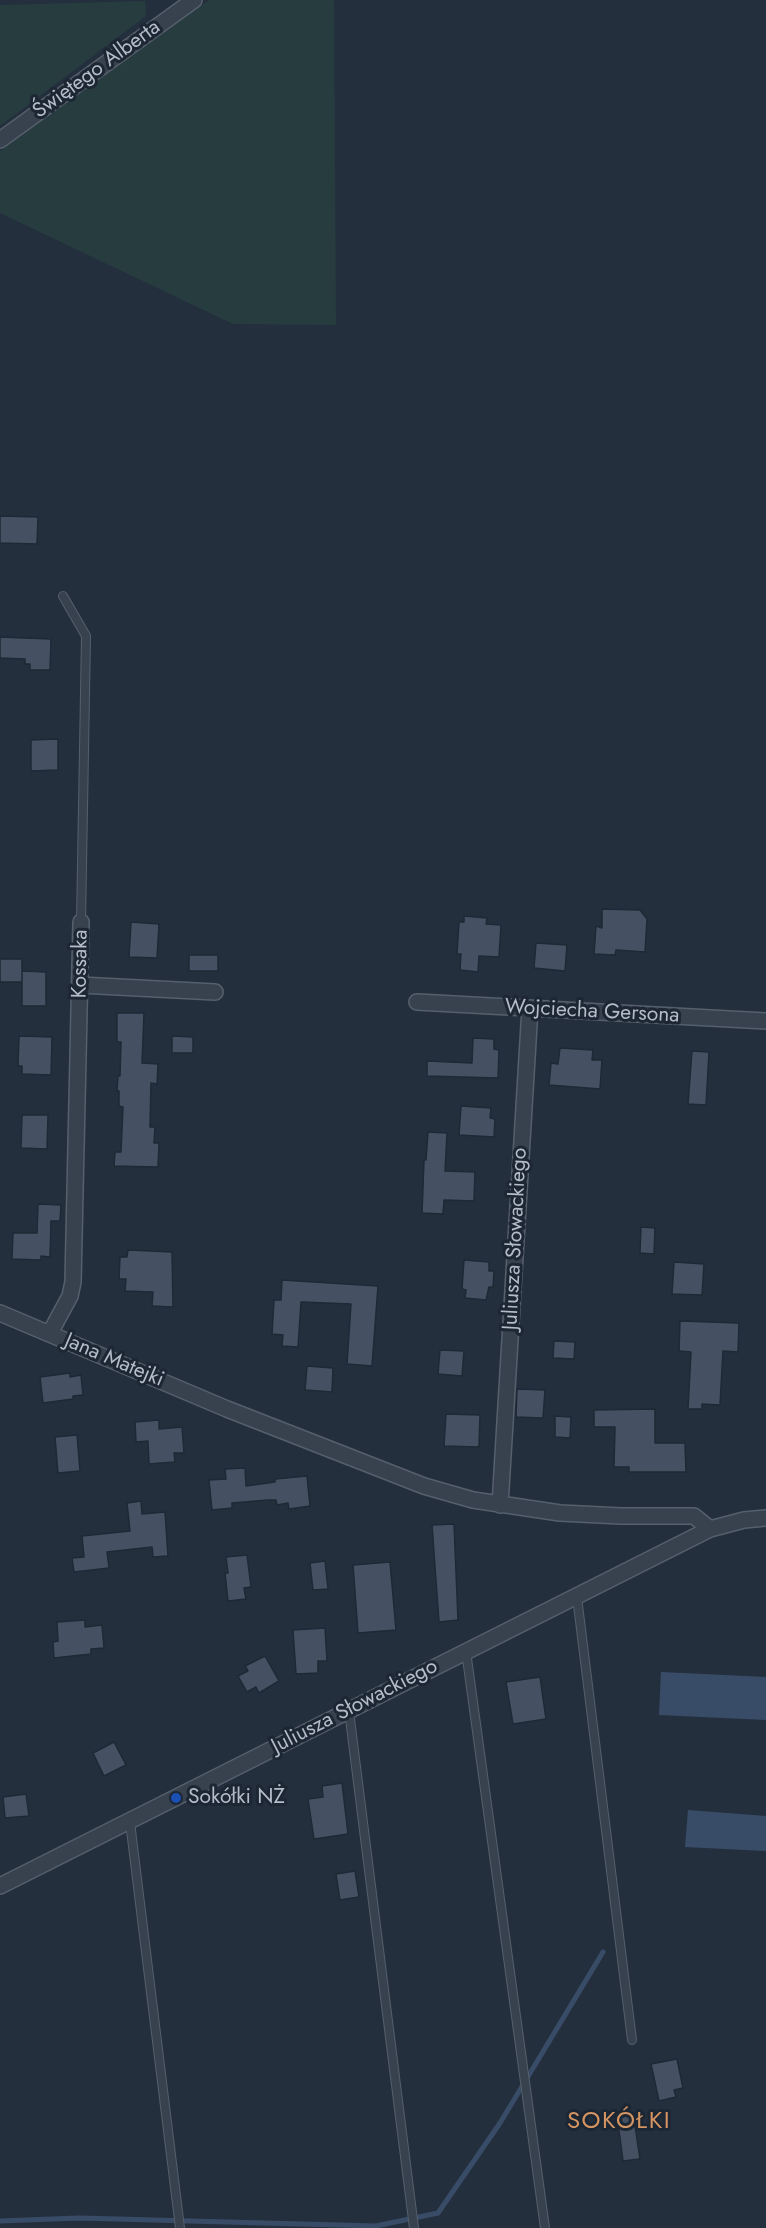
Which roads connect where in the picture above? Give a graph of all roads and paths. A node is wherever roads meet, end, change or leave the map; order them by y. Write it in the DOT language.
graph roads {
  1 [pos="194,0"];
  2 [pos="0,140"];
  3 [pos="63,596"];
  4 [pos="81,922"];
  5 [pos="80,985"];
  6 [pos="215,992"];
  7 [pos="417,1002"];
  8 [pos="530,1008"];
  9 [pos="766,1021"];
  10 [pos="0,1313"];
  11 [pos="50,1333"];
  12 [pos="500,1505"];
  13 [pos="766,1518"];
  14 [pos="710,1529"];
  15 [pos="577,1597"];
  16 [pos="466,1651"];
  17 [pos="349,1711"];
  18 [pos="130,1822"];
  19 [pos="0,1886"];
  20 [pos="633,2040"];
  21 [pos="180,2228"];
  22 [pos="414,2228"];
  23 [pos="545,2228"];
  1 -- 2 [label="street, Świętego Alberta"];
  3 -- 4 [label="lane, Kossaka"];
  4 -- 5 [label="street, Kossaka"];
  5 -- 6 [label="street"];
  5 -- 11 [label="street, Kossaka"];
  7 -- 8 [label="street, Wojciecha Gersona"];
  8 -- 9 [label="street, Wojciecha Gersona"];
  8 -- 12 [label="street, Juliusza Słowackiego"];
  10 -- 11 [label="street, Jana Matejki"];
  11 -- 12 [label="street, Jana Matejki"];
  12 -- 14 [label="street"];
  13 -- 14 [label="street, Juliusza Słowackiego"];
  14 -- 15 [label="street, Juliusza Słowackiego"];
  15 -- 16 [label="street, Juliusza Słowackiego"];
  15 -- 20 [label="lane"];
  16 -- 17 [label="street, Juliusza Słowackiego"];
  16 -- 23 [label="lane"];
  17 -- 18 [label="street, Juliusza Słowackiego"];
  17 -- 22 [label="lane"];
  18 -- 19 [label="street, Juliusza Słowackiego"];
  18 -- 21 [label="lane"];
}
